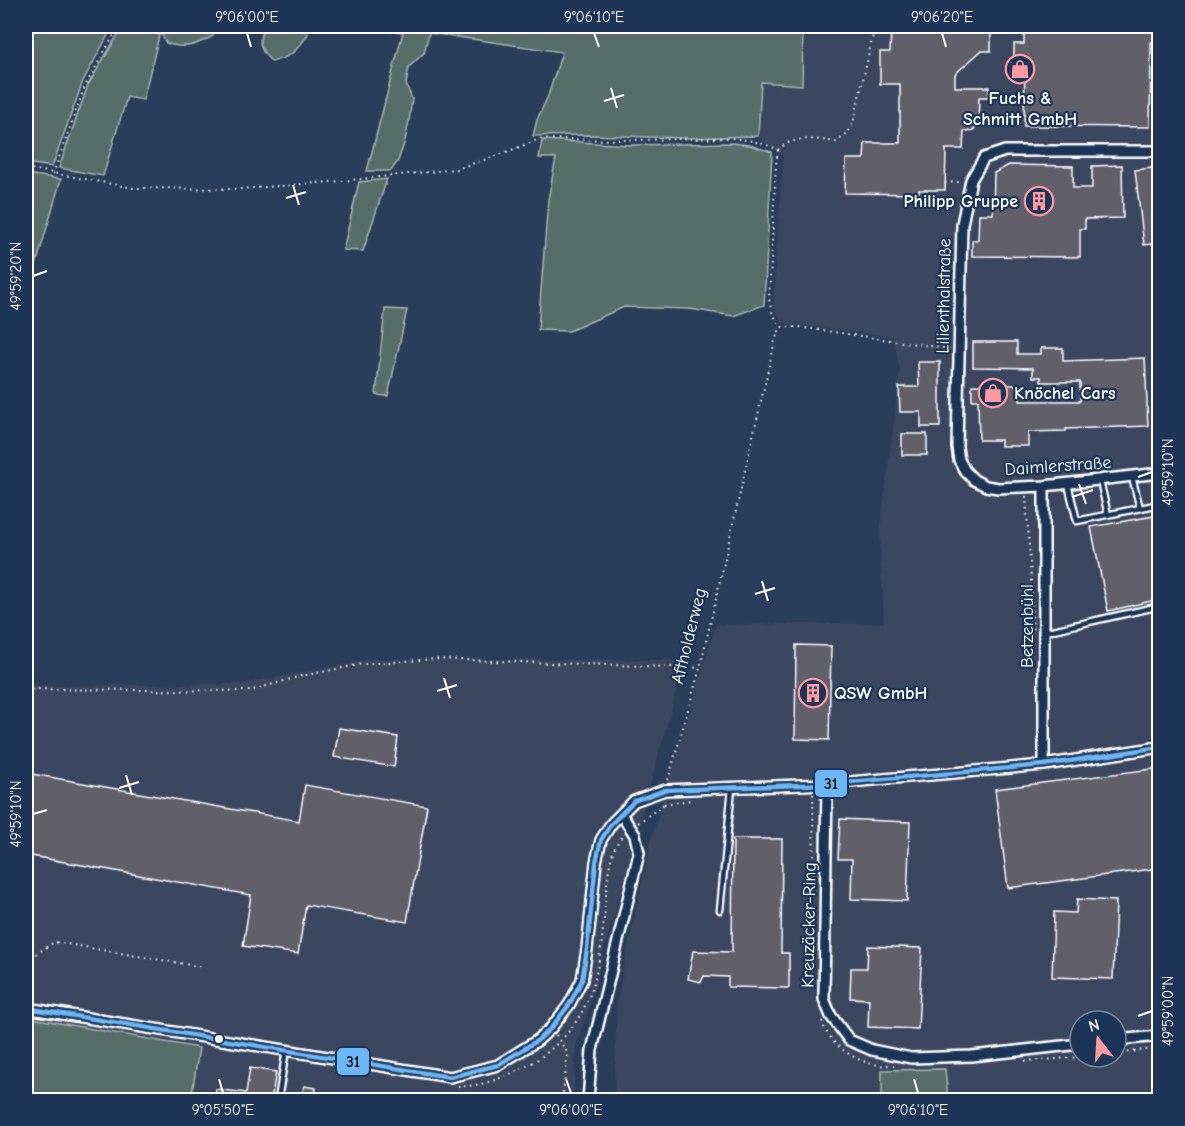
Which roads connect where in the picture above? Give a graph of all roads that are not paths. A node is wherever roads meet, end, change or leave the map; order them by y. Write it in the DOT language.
graph roads {
  1 [pos="1160,151"];
  2 [pos="958,435"];
  3 [pos="1160,474"];
  4 [pos="1132,477"];
  5 [pos="1100,481"];
  6 [pos="1068,484"];
  7 [pos="1044,486"];
  8 [pos="1160,504"];
  9 [pos="1140,508"];
  10 [pos="1108,515"];
  11 [pos="1160,606"];
  12 [pos="1044,632"];
  13 [pos="1160,747"];
  14 [pos="1044,765"];
  15 [pos="827,784"];
  16 [pos="732,788"];
  17 [pos="621,814"];
  18 [pos="720,909"];
  19 [pos="26,1008"];
  20 [pos="1160,1036"];
  21 [pos="1128,1040"];
  22 [pos="1068,1045"];
  23 [pos="286,1050"];
  24 [pos="278,1101"];
  25 [pos="588,1101"];
  1 -- 2 [label="street, Lilienthalstraße"];
  2 -- 7 [label="street, Daimlerstraße"];
  3 -- 4 [label="street, Daimlerstraße"];
  4 -- 5 [label="street, Daimlerstraße"];
  4 -- 9 [label="lane"];
  5 -- 6 [label="street, Daimlerstraße"];
  5 -- 10 [label="lane"];
  6 -- 7 [label="street, Daimlerstraße"];
  6 -- 10 [label="lane"];
  7 -- 12 [label="street, Betzenbühl"];
  8 -- 9 [label="lane"];
  9 -- 10 [label="lane"];
  11 -- 12 [label="lane"];
  12 -- 14 [label="street, Betzenbühl"];
  13 -- 14 [label="street"];
  14 -- 15 [label="street"];
  15 -- 16 [label="street"];
  15 -- 22 [label="street, Kreuzäcker-Ring"];
  16 -- 17 [label="street"];
  16 -- 18 [label="lane"];
  17 -- 23 [label="street"];
  17 -- 25 [label="street"];
  19 -- 23 [label="street"];
  20 -- 21 [label="street"];
  23 -- 24 [label="lane"];
}
